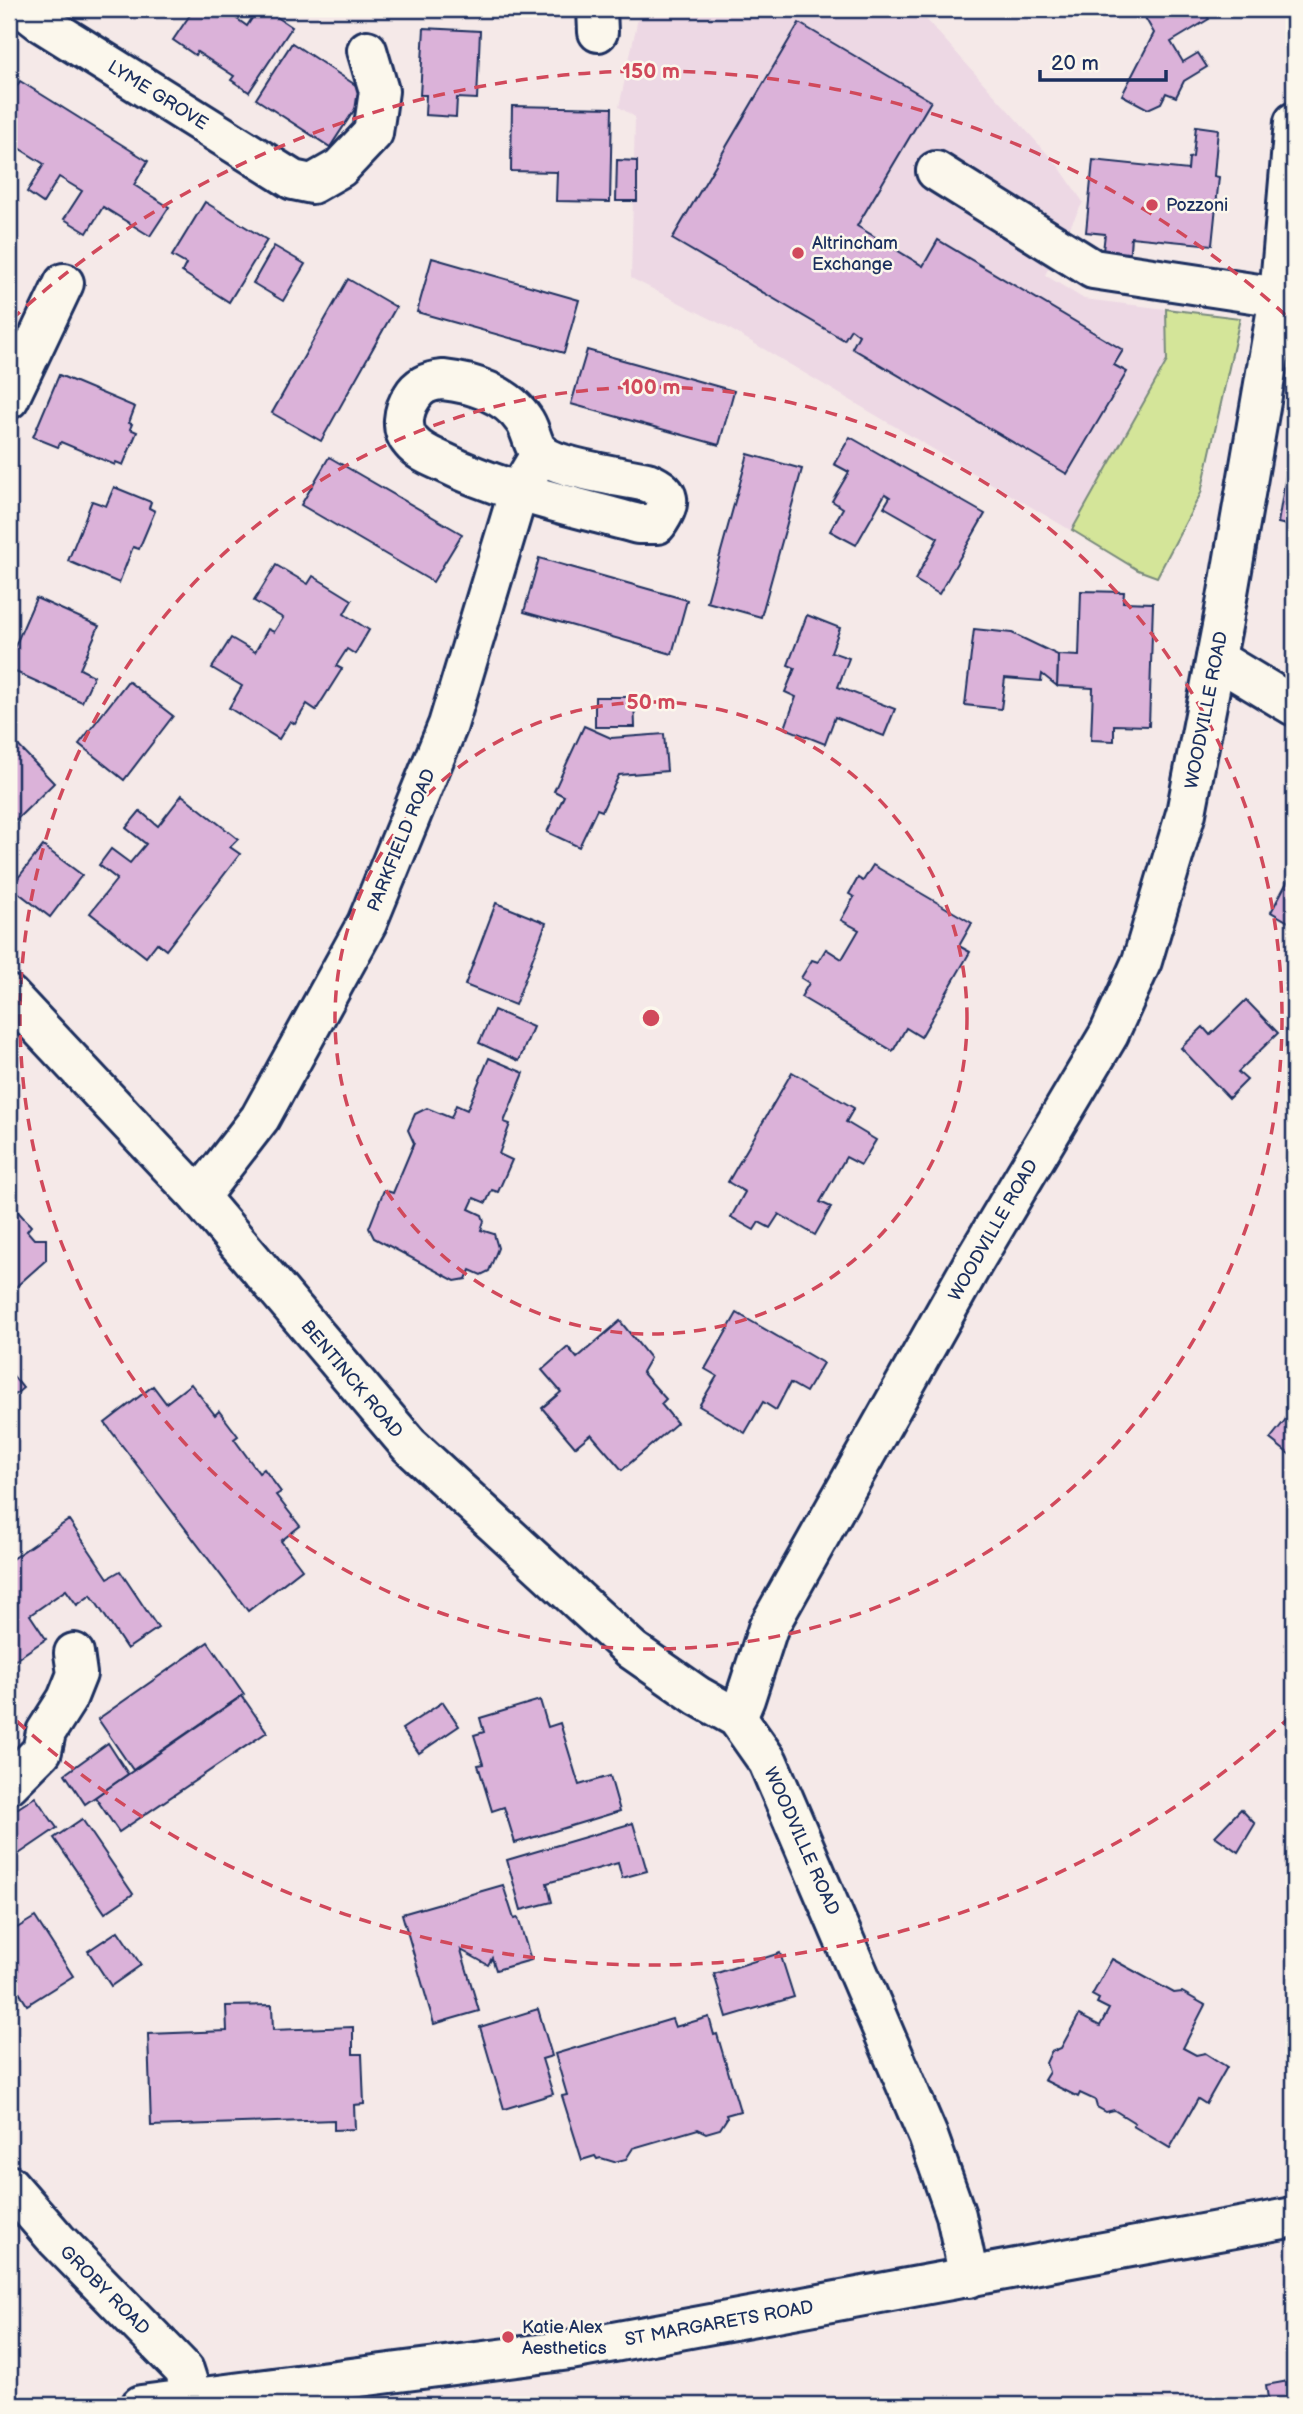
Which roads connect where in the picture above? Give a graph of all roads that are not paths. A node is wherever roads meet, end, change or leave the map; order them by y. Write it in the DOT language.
graph roads {
  1 [pos="24,9"];
  2 [pos="367,50"];
  3 [pos="1294,121"];
  4 [pos="936,172"];
  5 [pos="64,283"];
  6 [pos="1279,297"];
  7 [pos="9,399"];
  8 [pos="541,453"];
  9 [pos="519,490"];
  10 [pos="1216,659"];
  11 [pos="1294,706"];
  12 [pos="9,995"];
  13 [pos="199,1197"];
  14 [pos="74,1653"];
  15 [pos="737,1718"];
  16 [pos="9,1784"];
  17 [pos="9,2185"];
  18 [pos="1294,2217"];
  19 [pos="970,2278"];
  20 [pos="193,2398"];
  21 [pos="263,2398"];
  22 [pos="141,2405"];
  1 -- 2 [label="street, LYME GROVE"];
  3 -- 6 [label="street, WOODVILLE ROAD"];
  4 -- 6 [label="street"];
  5 -- 7 [label="street"];
  6 -- 10 [label="street, WOODVILLE ROAD"];
  8 -- 9 [label="street, PARKFIELD ROAD"];
  8 -- 9 [label="street"];
  8 -- 9 [label="street"];
  9 -- 13 [label="street, PARKFIELD ROAD"];
  10 -- 11 [label="street"];
  10 -- 15 [label="street, WOODVILLE ROAD"];
  12 -- 13 [label="street, BENTINCK ROAD"];
  13 -- 15 [label="street, BENTINCK ROAD"];
  14 -- 16 [label="street"];
  15 -- 19 [label="street, WOODVILLE ROAD"];
  17 -- 20 [label="street, GROBY ROAD"];
  18 -- 19 [label="street, ST MARGARETS ROAD"];
  19 -- 21 [label="street, ST MARGARETS ROAD"];
  20 -- 21 [label="street, ST MARGARETS ROAD"];
  20 -- 22 [label="street, ST MARGARETS ROAD"];
}
